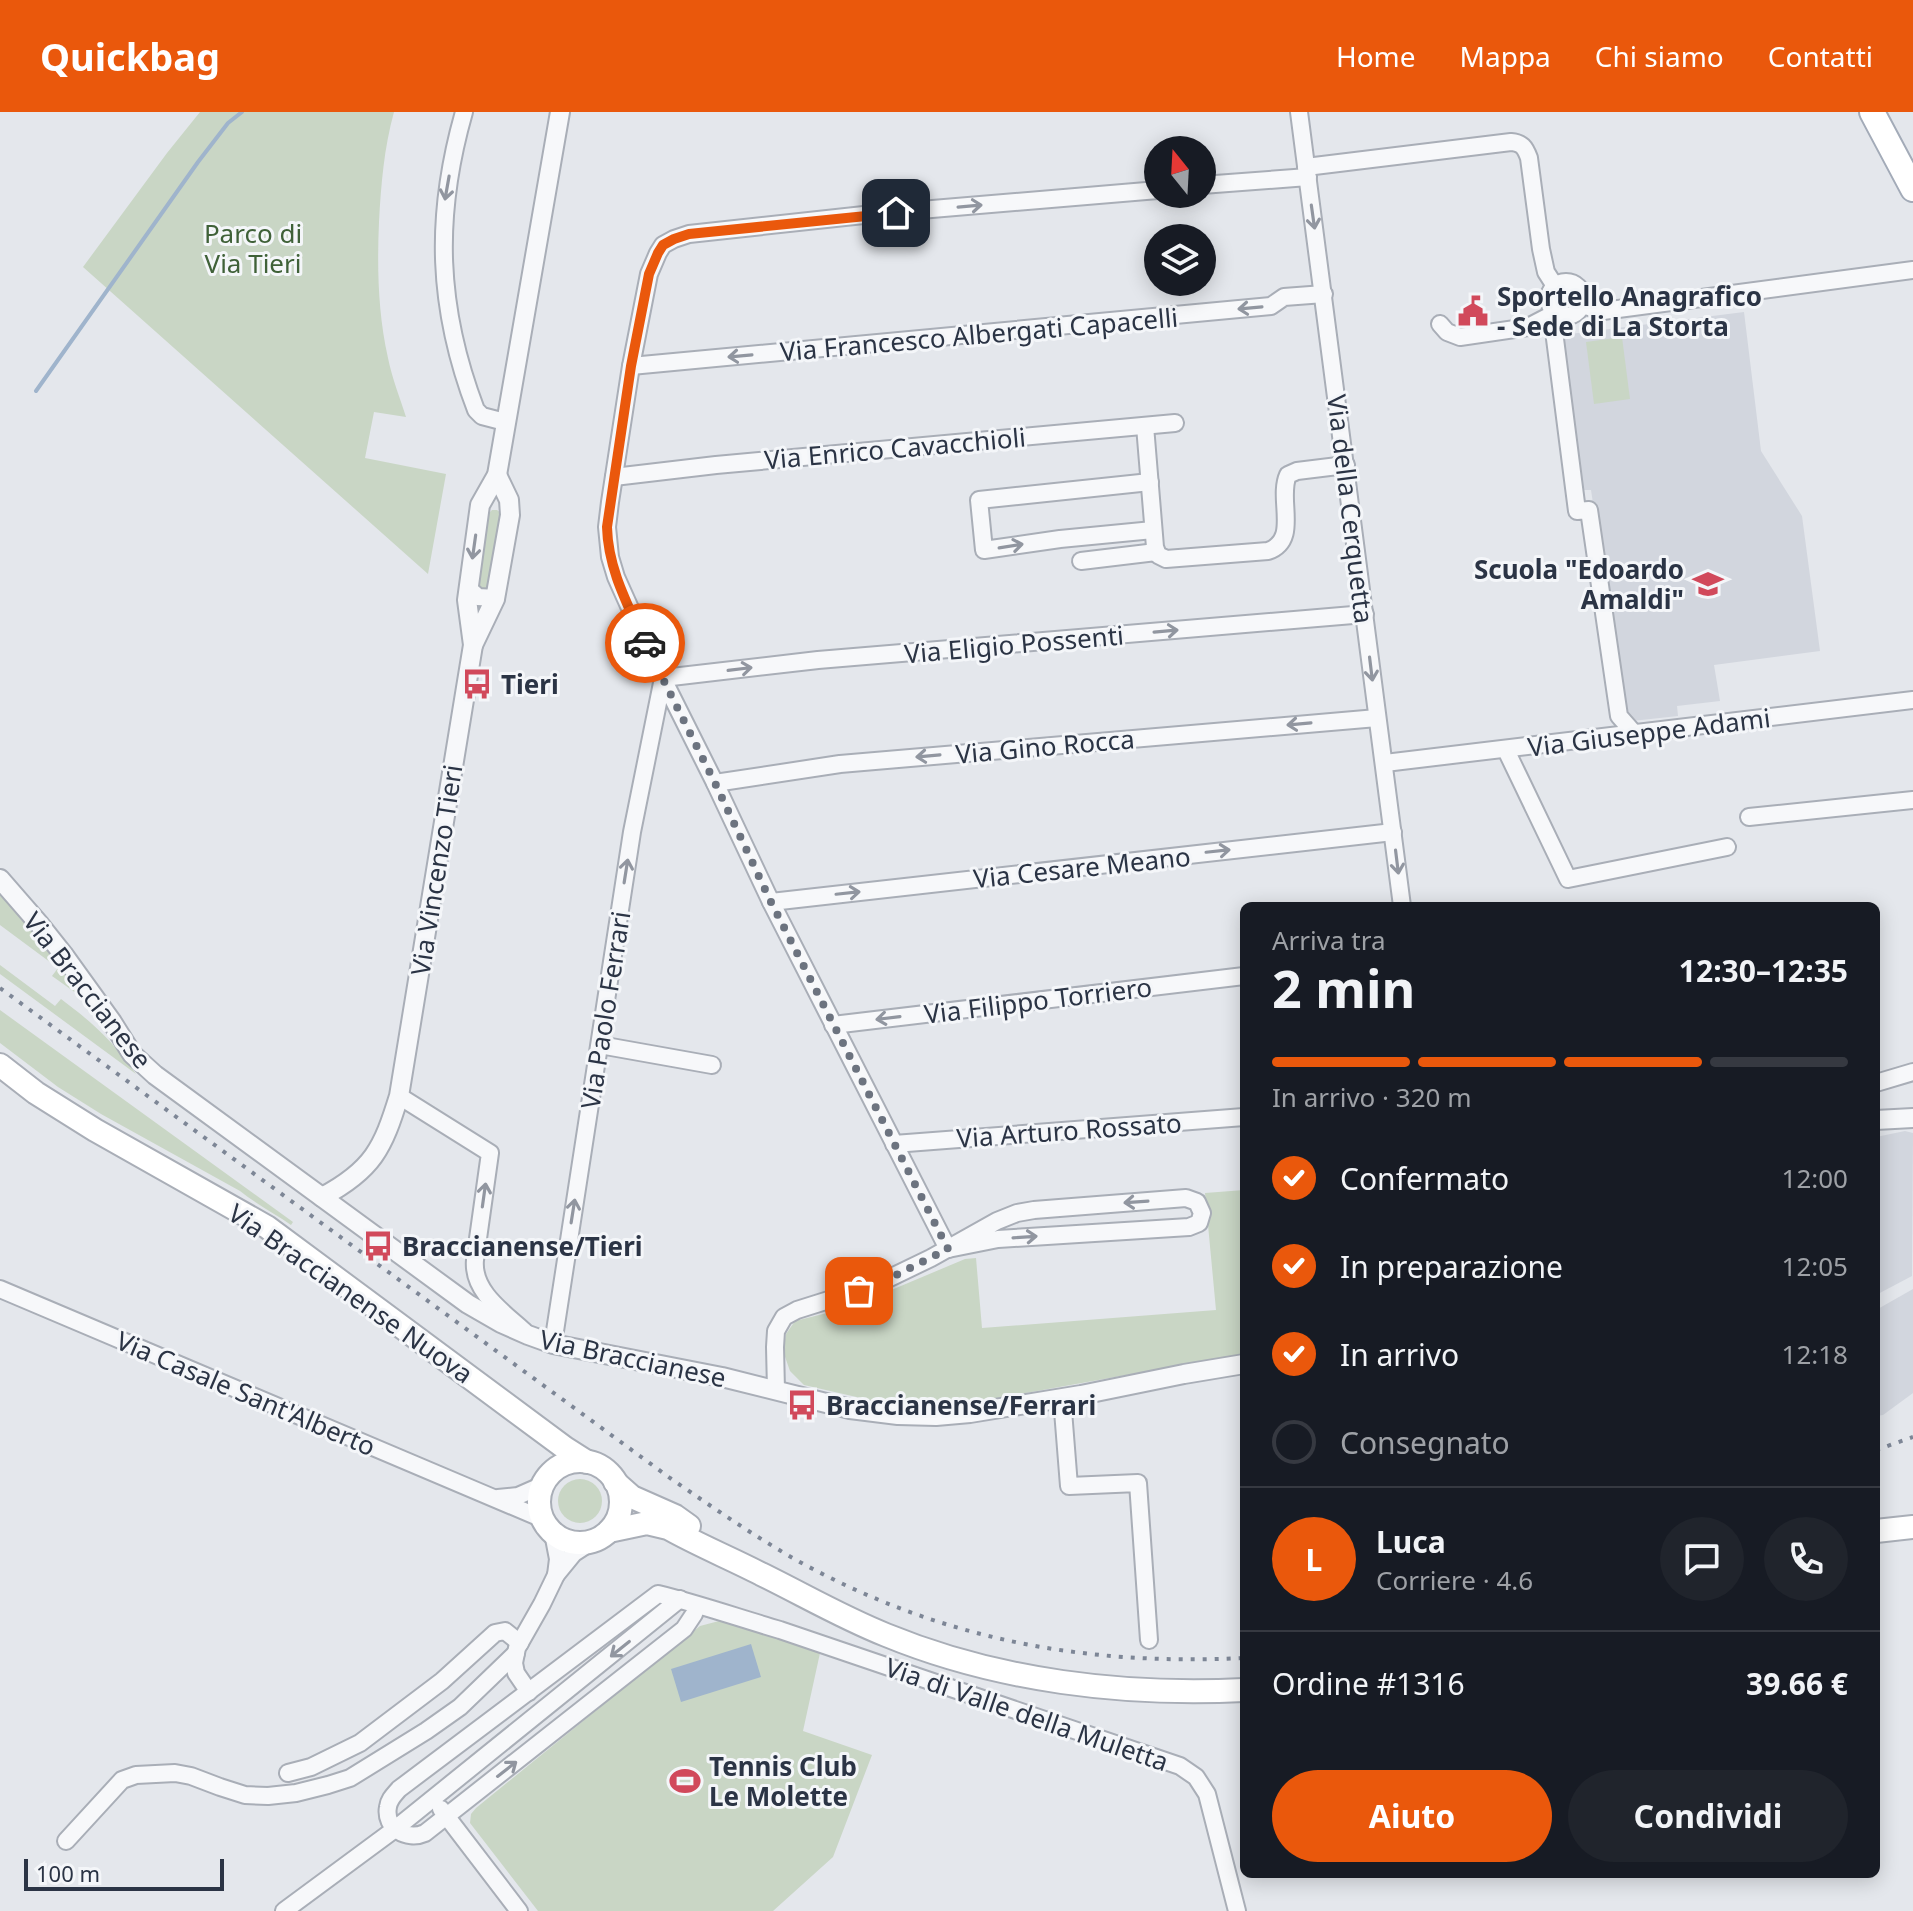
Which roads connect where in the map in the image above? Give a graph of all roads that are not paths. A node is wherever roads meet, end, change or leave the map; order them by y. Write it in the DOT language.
graph roads {
  1 [pos="464,112"];
  2 [pos="560,112"];
  3 [pos="1299,112"];
  4 [pos="1872,112"];
  5 [pos="1307,172"];
  6 [pos="1216,183"];
  7 [pos="1913,189"];
  8 [pos="1144,191"];
  9 [pos="1913,270"];
  10 [pos="1555,286"];
  11 [pos="1324,294"];
  12 [pos="1582,305"];
  13 [pos="1558,314"];
  14 [pos="1440,324"];
  15 [pos="631,366"];
  16 [pos="505,422"];
  17 [pos="1175,423"];
  18 [pos="1145,426"];
  19 [pos="1346,465"];
  20 [pos="497,475"];
  21 [pos="614,477"];
  22 [pos="1150,482"];
  23 [pos="480,505"];
  24 [pos="510,515"];
  25 [pos="1153,530"];
  26 [pos="1156,552"];
  27 [pos="1081,561"];
  28 [pos="468,588"];
  29 [pos="496,598"];
  30 [pos="1365,614"];
  31 [pos="473,645"];
  32 [pos="663,678"];
  33 [pos="1913,700"];
  34 [pos="1377,718"];
  35 [pos="1634,733"];
  36 [pos="1506,750"];
  37 [pos="1385,763"];
  38 [pos="715,783"];
  39 [pos="1913,800"];
  40 [pos="1749,817"];
  41 [pos="1393,832"];
  42 [pos="1727,847"];
  43 [pos="0,879"];
  44 [pos="771,902"];
  45 [pos="1402,902"];
  46 [pos="1240,976"];
  47 [pos="833,1025"];
  48 [pos="600,1045"];
  49 [pos="0,1065"];
  50 [pos="712,1065"];
  51 [pos="1913,1072"];
  52 [pos="1880,1082"];
  53 [pos="399,1096"];
  54 [pos="1240,1117"];
  55 [pos="1909,1118"];
  56 [pos="1880,1120"];
  57 [pos="894,1144"];
  58 [pos="322,1197"];
  59 [pos="948,1249"];
  60 [pos="0,1289"];
  61 [pos="528,1335"];
  62 [pos="553,1344"];
  63 [pos="1240,1365"];
  64 [pos="776,1390"];
  65 [pos="1062,1398"];
  66 [pos="536,1425"];
  67 [pos="587,1462"];
  68 [pos="546,1481"];
  69 [pos="615,1482"];
  70 [pos="493,1498"];
  71 [pos="548,1526"];
  72 [pos="1913,1527"];
  73 [pos="1880,1531"];
  74 [pos="602,1536"];
  75 [pos="556,1575"];
  76 [pos="764,1575"];
  77 [pos="689,1602"];
  78 [pos="640,1607"];
  79 [pos="722,1612"];
  80 [pos="653,1622"];
  81 [pos="684,1629"];
  82 [pos="1149,1640"];
  83 [pos="669,1641"];
  84 [pos="518,1648"];
  85 [pos="1240,1690"];
  86 [pos="529,1692"];
  87 [pos="288,1773"];
  88 [pos="432,1798"];
  89 [pos="446,1817"];
  90 [pos="395,1829"];
  91 [pos="66,1841"];
  92 [pos="284,1911"];
  93 [pos="519,1911"];
  94 [pos="1237,1911"];
  1 -- 16 [label="street, one-way"];
  2 -- 16 [label="street, Via Vincenzo Tieri"];
  3 -- 5 [label="street, Via della Cerquetta"];
  4 -- 7 [label="main road"];
  5 -- 6 [label="street"];
  5 -- 10 [label="street"];
  5 -- 11 [label="street, Via della Cerquetta, one-way"];
  15 -- 8 [label="street, one-way"];
  9 -- 12 [label="street"];
  10 -- 12 [label="street"];
  10 -- 13 [label="street"];
  11 -- 15 [label="street, Via Francesco Albergati Capacelli, one-way"];
  11 -- 19 [label="street, Via della Cerquetta"];
  12 -- 13 [label="street"];
  13 -- 14 [label="street"];
  13 -- 35 [label="street"];
  15 -- 21 [label="street"];
  16 -- 20 [label="street, Via Vincenzo Tieri"];
  17 -- 18 [label="street, Via Enrico Cavacchioli"];
  18 -- 21 [label="street, Via Enrico Cavacchioli"];
  18 -- 22 [label="street"];
  19 -- 26 [label="street"];
  19 -- 30 [label="street, Via della Cerquetta"];
  20 -- 23 [label="street, Via Vincenzo Tieri"];
  20 -- 24 [label="street, Via Vincenzo Tieri"];
  21 -- 32 [label="street"];
  22 -- 25 [label="street"];
  22 -- 25 [label="street, one-way"];
  23 -- 24 [label="street"];
  23 -- 28 [label="street, Via Vincenzo Tieri, one-way"];
  24 -- 29 [label="street, Via Vincenzo Tieri"];
  25 -- 26 [label="street"];
  26 -- 27 [label="street"];
  28 -- 29 [label="street"];
  28 -- 31 [label="street, Via Vincenzo Tieri"];
  29 -- 31 [label="street, Via Vincenzo Tieri"];
  32 -- 30 [label="street, Via Eligio Possenti, one-way"];
  30 -- 34 [label="street, Via della Cerquetta, one-way"];
  31 -- 53 [label="street, Via Vincenzo Tieri"];
  32 -- 38 [label="street"];
  48 -- 32 [label="street, Via Paolo Ferrari, one-way"];
  33 -- 35 [label="street, Via Giuseppe Adami"];
  34 -- 37 [label="street, Via della Cerquetta"];
  34 -- 38 [label="street, Via Gino Rocca, one-way"];
  35 -- 36 [label="street, Via Giuseppe Adami"];
  36 -- 37 [label="street, Via Giuseppe Adami"];
  36 -- 42 [label="street"];
  37 -- 41 [label="street, Via della Cerquetta"];
  38 -- 44 [label="street"];
  39 -- 40 [label="street"];
  44 -- 41 [label="street, Via Cesare Meano, one-way"];
  41 -- 45 [label="street, Via della Cerquetta, one-way"];
  43 -- 58 [label="street, Via Braccianese"];
  44 -- 47 [label="street"];
  46 -- 47 [label="street, Via Filippo Torriero, one-way"];
  47 -- 57 [label="street"];
  48 -- 50 [label="street"];
  62 -- 48 [label="street, Via Paolo Ferrari, one-way"];
  49 -- 66 [label="main road, Via Braccianense Nuova"];
  51 -- 52 [label="street"];
  53 -- 58 [label="street, Via Vincenzo Tieri"];
  61 -- 53 [label="street, one-way"];
  54 -- 57 [label="street, Via Arturo Rossato"];
  55 -- 56 [label="street"];
  57 -- 59 [label="street"];
  58 -- 61 [label="street, Via Braccianese"];
  59 -- 59 [label="street, one-way"];
  59 -- 64 [label="street"];
  60 -- 70 [label="street, Via Casale Sant'Alberto"];
  61 -- 62 [label="street, Via Braccianese"];
  62 -- 64 [label="street, Via Braccianese"];
  63 -- 65 [label="street, Via Braccianese"];
  64 -- 65 [label="street, Via Braccianese"];
  65 -- 82 [label="street"];
  66 -- 67 [label="main road, Via Braccianense Nuova"];
  66 -- 68 [label="main road"];
  67 -- 68 [label="main road"];
  67 -- 69 [label="main road"];
  68 -- 70 [label="street"];
  68 -- 71 [label="main road"];
  69 -- 74 [label="main road"];
  69 -- 76 [label="main road"];
  70 -- 71 [label="street, Via Casale Sant'Alberto"];
  71 -- 74 [label="main road"];
  71 -- 75 [label="street"];
  72 -- 73 [label="main road"];
  74 -- 75 [label="street"];
  74 -- 76 [label="main road"];
  75 -- 84 [label="street"];
  76 -- 85 [label="main road"];
  77 -- 78 [label="street"];
  77 -- 79 [label="street, Via di Valle della Muletta"];
  77 -- 80 [label="street"];
  77 -- 81 [label="street"];
  78 -- 80 [label="street"];
  78 -- 86 [label="street"];
  79 -- 81 [label="street"];
  79 -- 94 [label="street, Via di Valle della Muletta"];
  80 -- 83 [label="street"];
  80 -- 88 [label="street, one-way"];
  81 -- 83 [label="street"];
  89 -- 83 [label="street, one-way"];
  84 -- 86 [label="street"];
  84 -- 87 [label="street"];
  84 -- 91 [label="street"];
  86 -- 90 [label="street"];
  88 -- 89 [label="street"];
  88 -- 90 [label="street"];
  89 -- 90 [label="street"];
  89 -- 93 [label="street"];
  90 -- 92 [label="street"];
}
